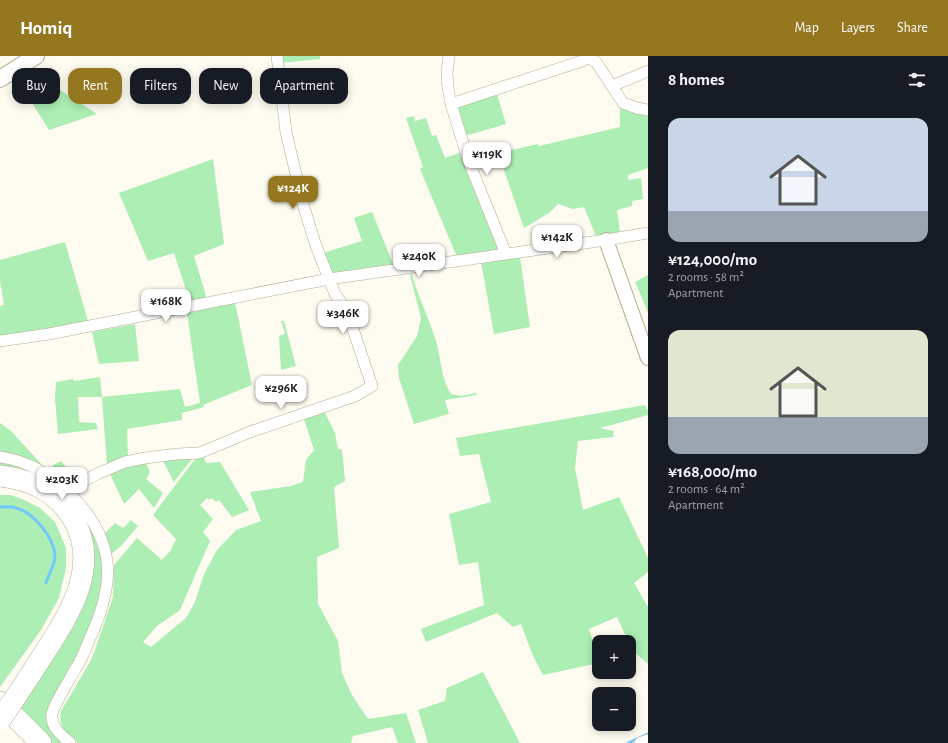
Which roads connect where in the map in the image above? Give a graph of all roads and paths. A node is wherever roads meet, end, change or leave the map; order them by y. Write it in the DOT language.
graph roads {
  1 [pos="36,56"];
  2 [pos="277,56"];
  3 [pos="449,56"];
  4 [pos="588,57"];
  5 [pos="648,71"];
  6 [pos="0,79"];
  7 [pos="612,86"];
  8 [pos="451,104"];
  9 [pos="648,110"];
  10 [pos="648,233"];
  11 [pos="606,240"];
  12 [pos="506,254"];
  13 [pos="329,280"];
  14 [pos="0,341"];
  15 [pos="648,358"];
  16 [pos="0,457"];
  17 [pos="0,476"];
  18 [pos="0,488"];
  19 [pos="66,490"];
  20 [pos="6,698"];
  21 [pos="0,717"];
  22 [pos="0,720"];
  23 [pos="648,740"];
  24 [pos="28,743"];
  25 [pos="40,743"];
  26 [pos="70,743"];
  27 [pos="640,743"];
  1 -- 6 [label="main road"];
  2 -- 13 [label="street"];
  3 -- 8 [label="street"];
  4 -- 7 [label="street"];
  4 -- 8 [label="street"];
  5 -- 7 [label="street"];
  7 -- 9 [label="street"];
  8 -- 12 [label="street"];
  10 -- 11 [label="street"];
  11 -- 12 [label="street"];
  11 -- 15 [label="street"];
  12 -- 13 [label="street"];
  13 -- 14 [label="street"];
  13 -- 19 [label="street"];
  16 -- 19 [label="street"];
  17 -- 20 [label="highway"];
  18 -- 20 [label="highway"];
  19 -- 26 [label="street"];
  20 -- 22 [label="highway, bridge"];
  20 -- 25 [label="highway"];
  21 -- 24 [label="highway"];
  23 -- 27 [label="street"];
}
